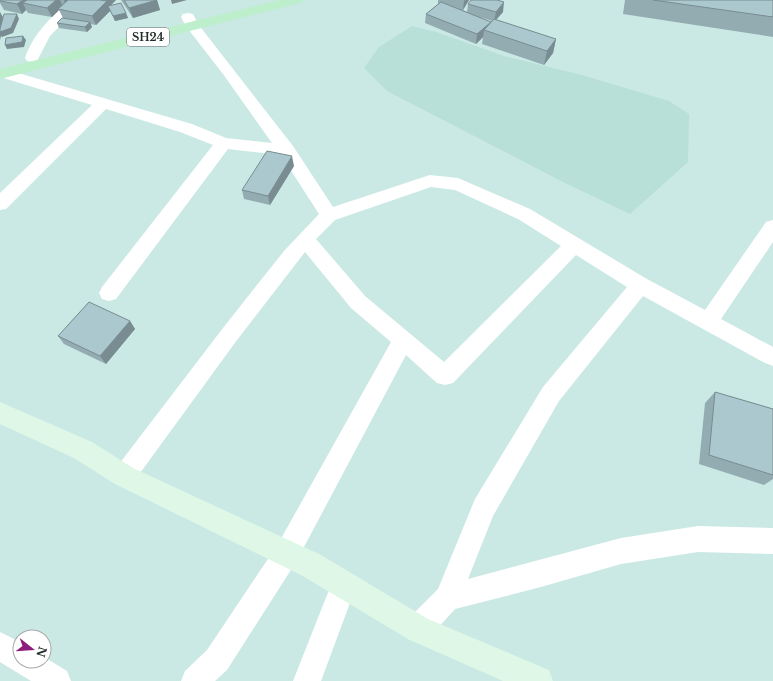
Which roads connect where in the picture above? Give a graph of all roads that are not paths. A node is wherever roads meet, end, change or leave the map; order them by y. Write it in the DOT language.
graph roads {
  1 [pos="78,0"];
  2 [pos="254,0"];
  3 [pos="296,0"];
  4 [pos="190,21"];
  5 [pos="32,58"];
  6 [pos="1,71"];
  7 [pos="103,103"];
  8 [pos="224,143"];
  9 [pos="287,150"];
  10 [pos="0,204"];
  11 [pos="329,215"];
  12 [pos="773,227"];
  13 [pos="305,239"];
  14 [pos="574,245"];
  15 [pos="640,285"];
  16 [pos="108,293"];
  17 [pos="708,322"];
  18 [pos="403,340"];
  19 [pos="773,357"];
  20 [pos="2,417"];
  21 [pos="124,476"];
  22 [pos="773,541"];
  23 [pos="287,553"];
  24 [pos="344,584"];
  25 [pos="447,598"];
  26 [pos="418,629"];
  27 [pos="0,646"];
  28 [pos="12,653"];
  29 [pos="37,669"];
  30 [pos="57,681"];
  31 [pos="195,681"];
  32 [pos="307,681"];
  33 [pos="538,681"];
  1 -- 5 [label="street"];
  2 -- 4 [label="main road, SH24"];
  3 -- 4 [label="main road, SH24"];
  4 -- 5 [label="main road, SH24"];
  4 -- 6 [label="main road, SH24"];
  4 -- 9 [label="street"];
  5 -- 6 [label="main road, SH24"];
  6 -- 7 [label="street"];
  7 -- 8 [label="street"];
  7 -- 10 [label="street"];
  8 -- 9 [label="street"];
  8 -- 16 [label="street"];
  9 -- 11 [label="street"];
  11 -- 13 [label="street"];
  11 -- 14 [label="street"];
  12 -- 17 [label="street"];
  13 -- 18 [label="street"];
  13 -- 21 [label="street"];
  14 -- 15 [label="street"];
  14 -- 18 [label="street"];
  15 -- 17 [label="street"];
  15 -- 25 [label="street"];
  17 -- 19 [label="street"];
  18 -- 23 [label="street"];
  20 -- 21 [label="main road"];
  21 -- 23 [label="main road"];
  22 -- 25 [label="street"];
  23 -- 24 [label="main road"];
  23 -- 31 [label="street"];
  24 -- 26 [label="main road"];
  24 -- 32 [label="street"];
  25 -- 26 [label="street"];
  26 -- 33 [label="main road"];
  27 -- 28 [label="street"];
  29 -- 30 [label="street"];
}
